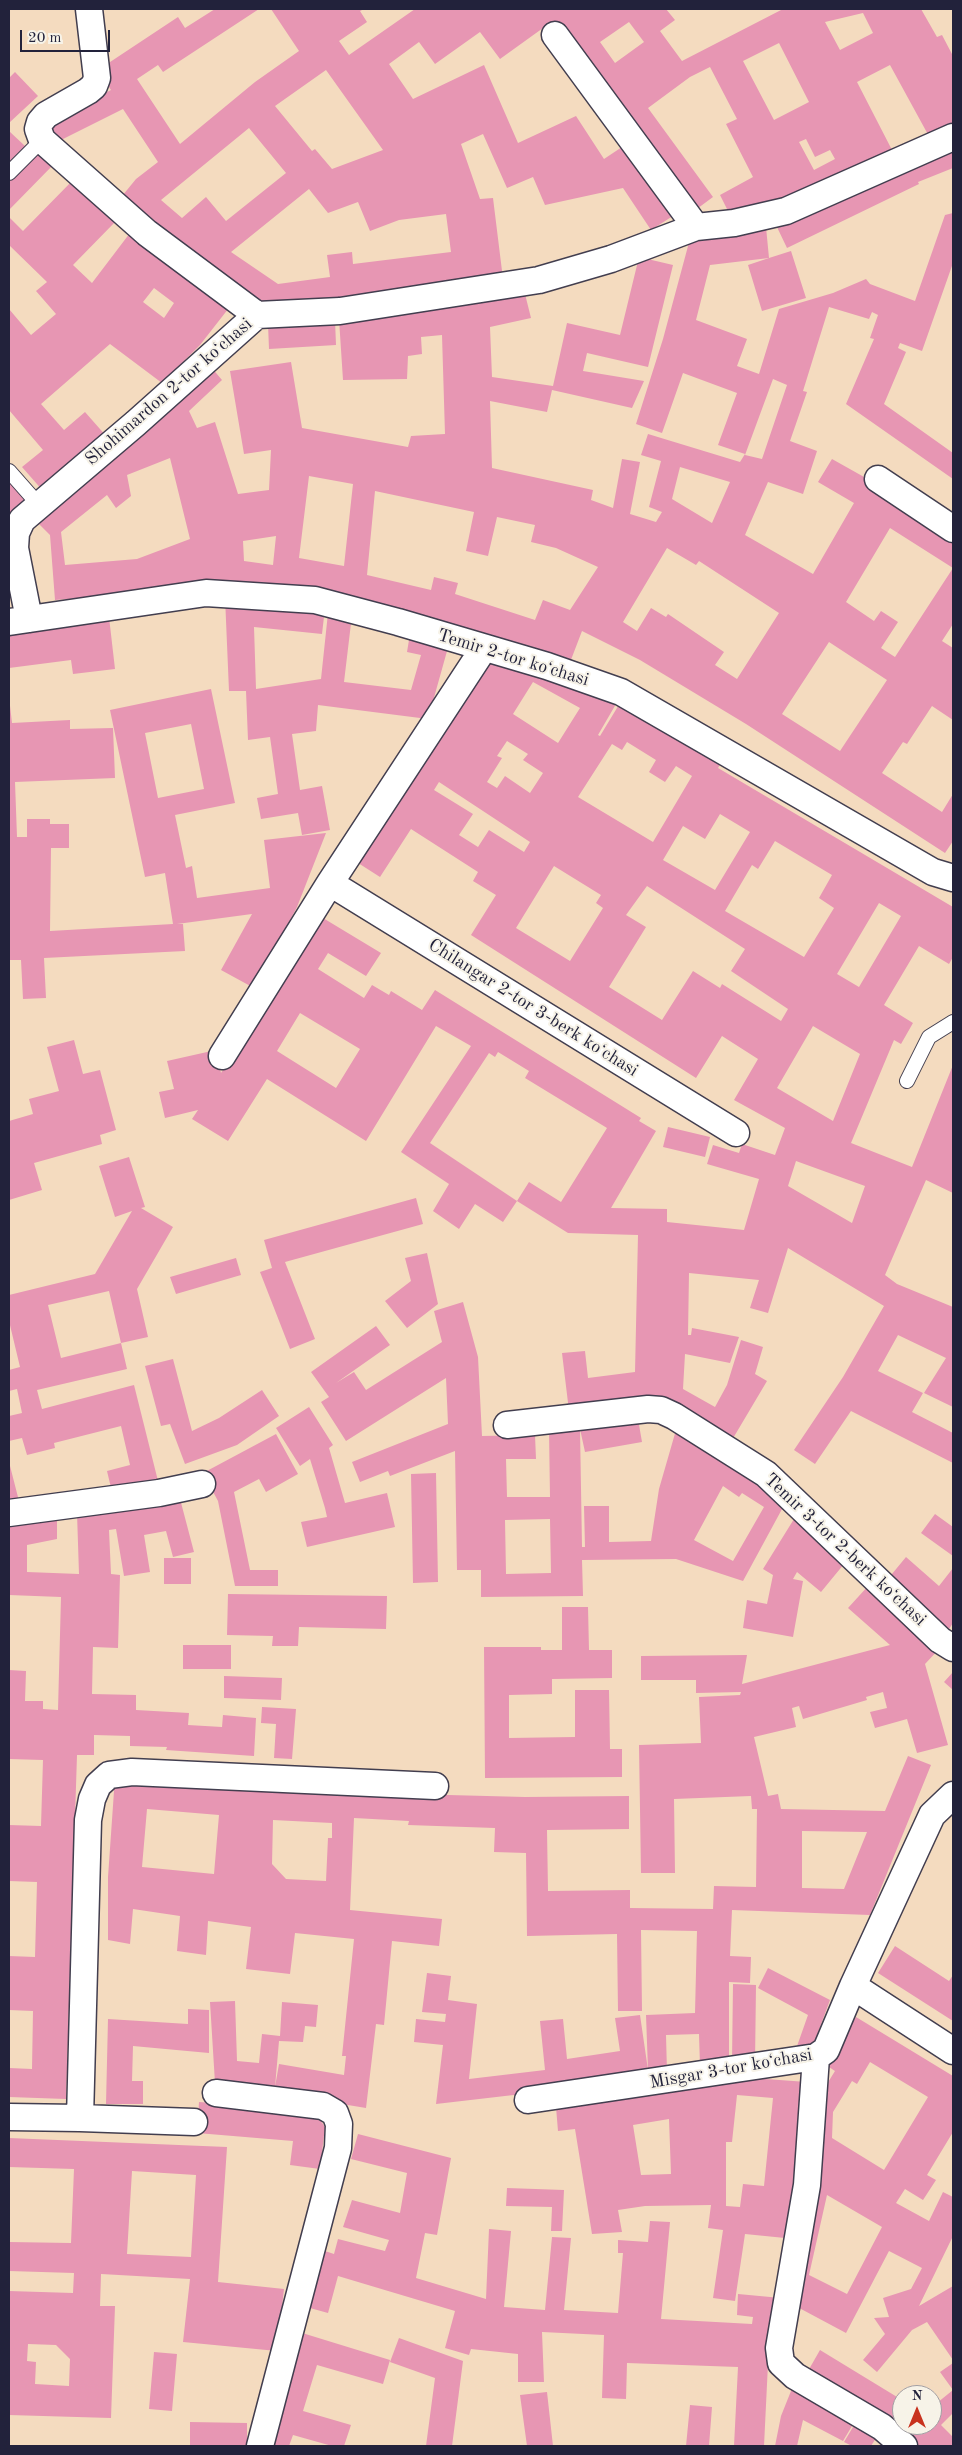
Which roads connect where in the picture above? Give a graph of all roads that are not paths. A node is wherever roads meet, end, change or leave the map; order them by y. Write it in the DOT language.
graph roads {
  1 [pos="89,9"];
  2 [pos="555,34"];
  3 [pos="953,137"];
  4 [pos="42,140"];
  5 [pos="9,173"];
  6 [pos="696,227"];
  7 [pos="257,314"];
  8 [pos="9,471"];
  9 [pos="878,479"];
  10 [pos="39,505"];
  11 [pos="953,529"];
  12 [pos="19,621"];
  13 [pos="484,648"];
  14 [pos="953,878"];
  15 [pos="330,882"];
  16 [pos="953,1022"];
  17 [pos="222,1056"];
  18 [pos="907,1081"];
  19 [pos="736,1133"];
  20 [pos="507,1425"];
  21 [pos="202,1484"];
  22 [pos="9,1513"];
  23 [pos="953,1648"];
  24 [pos="435,1786"];
  25 [pos="953,1795"];
  26 [pos="853,1986"];
  27 [pos="953,2051"];
  28 [pos="816,2057"];
  29 [pos="216,2094"];
  30 [pos="528,2100"];
  31 [pos="9,2117"];
  32 [pos="80,2118"];
  33 [pos="194,2122"];
  34 [pos="260,2446"];
  35 [pos="904,2446"];
  1 -- 4 [label="street"];
  2 -- 6 [label="street"];
  3 -- 6 [label="street"];
  4 -- 5 [label="lane"];
  4 -- 7 [label="street, Shohimardon 2-tor koʻchasi"];
  6 -- 7 [label="street"];
  7 -- 10 [label="street, Shohimardon 2-tor koʻchasi"];
  8 -- 10 [label="lane"];
  9 -- 11 [label="street"];
  10 -- 12 [label="street, Shohimardon 2-tor koʻchasi"];
  12 -- 13 [label="street, Temir 2-tor koʻchasi"];
  13 -- 14 [label="street, Temir 2-tor koʻchasi"];
  13 -- 15 [label="street"];
  15 -- 17 [label="street"];
  15 -- 19 [label="street, Chilangar 2-tor 3-berk koʻchasi"];
  16 -- 18 [label="lane"];
  20 -- 23 [label="street, Temir 3-tor 2-berk koʻchasi"];
  21 -- 22 [label="street"];
  24 -- 32 [label="street"];
  25 -- 26 [label="street, Misgar 3-tor koʻchasi"];
  26 -- 27 [label="street"];
  26 -- 28 [label="street, Misgar 3-tor koʻchasi"];
  28 -- 30 [label="street, Misgar 3-tor koʻchasi"];
  28 -- 35 [label="street"];
  29 -- 34 [label="street"];
  31 -- 32 [label="street"];
  32 -- 33 [label="street"];
}
